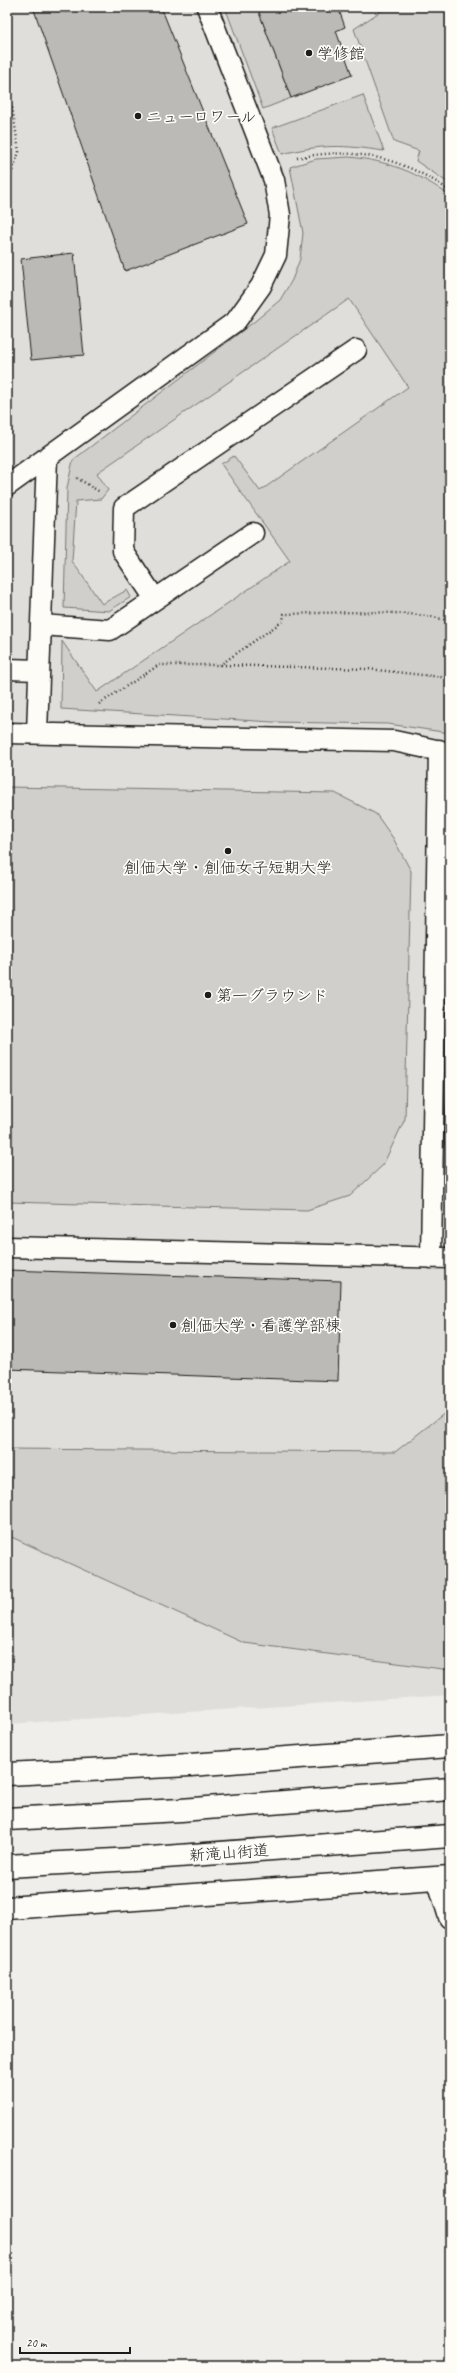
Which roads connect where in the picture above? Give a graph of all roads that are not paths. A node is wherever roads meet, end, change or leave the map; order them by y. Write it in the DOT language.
graph roads {
  1 [pos="208,7"];
  2 [pos="356,350"];
  3 [pos="47,457"];
  4 [pos="7,486"];
  5 [pos="252,533"];
  6 [pos="155,600"];
  7 [pos="41,625"];
  8 [pos="7,669"];
  9 [pos="39,670"];
  10 [pos="7,733"];
  11 [pos="37,733"];
  12 [pos="445,752"];
  13 [pos="7,1247"];
  14 [pos="441,1258"];
  15 [pos="450,1746"];
  16 [pos="7,1774"];
  17 [pos="450,1789"];
  18 [pos="7,1819"];
  19 [pos="450,1836"];
  20 [pos="7,1866"];
  21 [pos="444,1878"];
  22 [pos="7,1908"];
  23 [pos="450,1917"];
  1 -- 3 [label="lane"];
  2 -- 6 [label="lane"];
  3 -- 4 [label="lane"];
  3 -- 7 [label="lane"];
  5 -- 6 [label="lane"];
  6 -- 7 [label="lane"];
  7 -- 9 [label="lane"];
  8 -- 9 [label="lane"];
  9 -- 11 [label="lane"];
  10 -- 11 [label="lane"];
  11 -- 12 [label="lane"];
  12 -- 14 [label="lane"];
  13 -- 14 [label="lane"];
  15 -- 16 [label="main road"];
  17 -- 18 [label="main road"];
  19 -- 20 [label="main road, 新滝山街道"];
  21 -- 22 [label="main road"];
  21 -- 23 [label="main road"];
}
